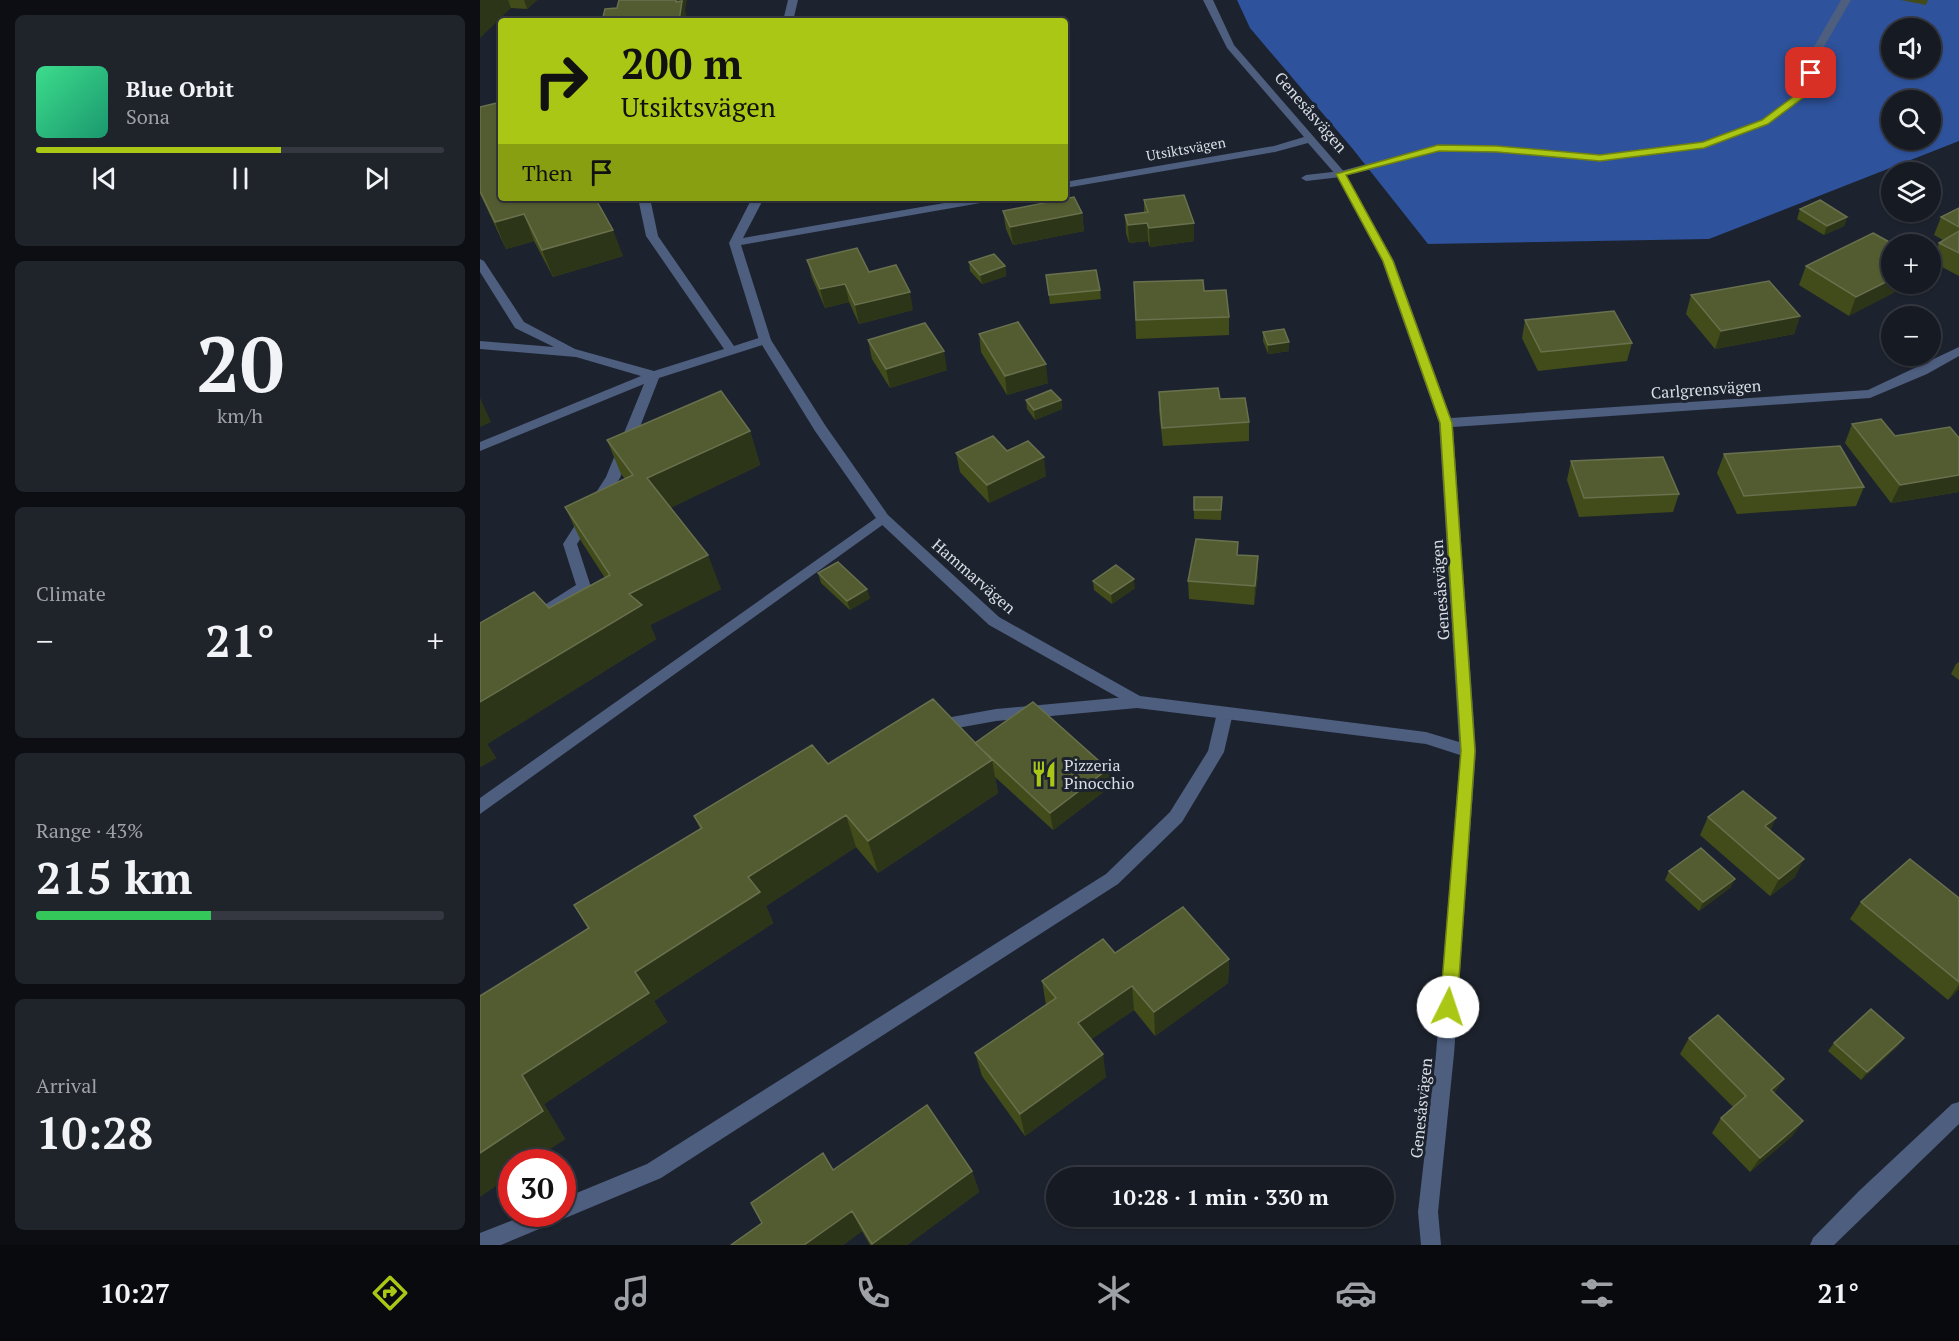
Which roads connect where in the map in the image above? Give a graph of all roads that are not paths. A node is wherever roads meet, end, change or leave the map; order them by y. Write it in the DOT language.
graph roads {
  1 [pos="793,0"];
  2 [pos="1208,0"];
  3 [pos="1846,0"];
  4 [pos="789,18"];
  5 [pos="1310,140"];
  6 [pos="1341,174"];
  7 [pos="1306,178"];
  8 [pos="1068,184"];
  9 [pos="645,201"];
  10 [pos="756,201"];
  11 [pos="975,201"];
  12 [pos="735,243"];
  13 [pos="480,263"];
  14 [pos="765,340"];
  15 [pos="480,345"];
  16 [pos="731,350"];
  17 [pos="1959,351"];
  18 [pos="577,353"];
  19 [pos="654,375"];
  20 [pos="1446,423"];
  21 [pos="480,447"];
  22 [pos="883,518"];
  23 [pos="537,617"];
  24 [pos="1137,702"];
  25 [pos="1225,713"];
  26 [pos="920,729"];
  27 [pos="1468,751"];
  28 [pos="480,807"];
  29 [pos="1959,1111"];
  30 [pos="576,1203"];
  31 [pos="520,1227"];
  32 [pos="480,1243"];
  33 [pos="1431,1245"];
  34 [pos="1820,1245"];
  1 -- 4 [label="street"];
  2 -- 5 [label="street, Genesåsvägen"];
  3 -- 6 [label="street"];
  5 -- 6 [label="street, Genesåsvägen"];
  5 -- 8 [label="street, Utsiktsvägen"];
  6 -- 7 [label="street"];
  6 -- 20 [label="street, Genesåsvägen"];
  9 -- 16 [label="street"];
  10 -- 12 [label="street"];
  11 -- 12 [label="street"];
  12 -- 14 [label="street, Hammarvägen"];
  13 -- 18 [label="street"];
  14 -- 16 [label="street"];
  14 -- 22 [label="street, Hammarvägen"];
  15 -- 18 [label="street"];
  16 -- 19 [label="street"];
  17 -- 20 [label="street, Carlgrensvägen"];
  18 -- 19 [label="street"];
  19 -- 21 [label="street"];
  19 -- 23 [label="street"];
  20 -- 27 [label="street, Genesåsvägen"];
  22 -- 24 [label="street, Hammarvägen"];
  22 -- 28 [label="street"];
  24 -- 25 [label="street, Hammarvägen"];
  24 -- 26 [label="street"];
  25 -- 27 [label="street, Hammarvägen"];
  25 -- 30 [label="street"];
  27 -- 33 [label="street, Genesåsvägen"];
  29 -- 34 [label="street"];
  31 -- 32 [label="street"];
}
